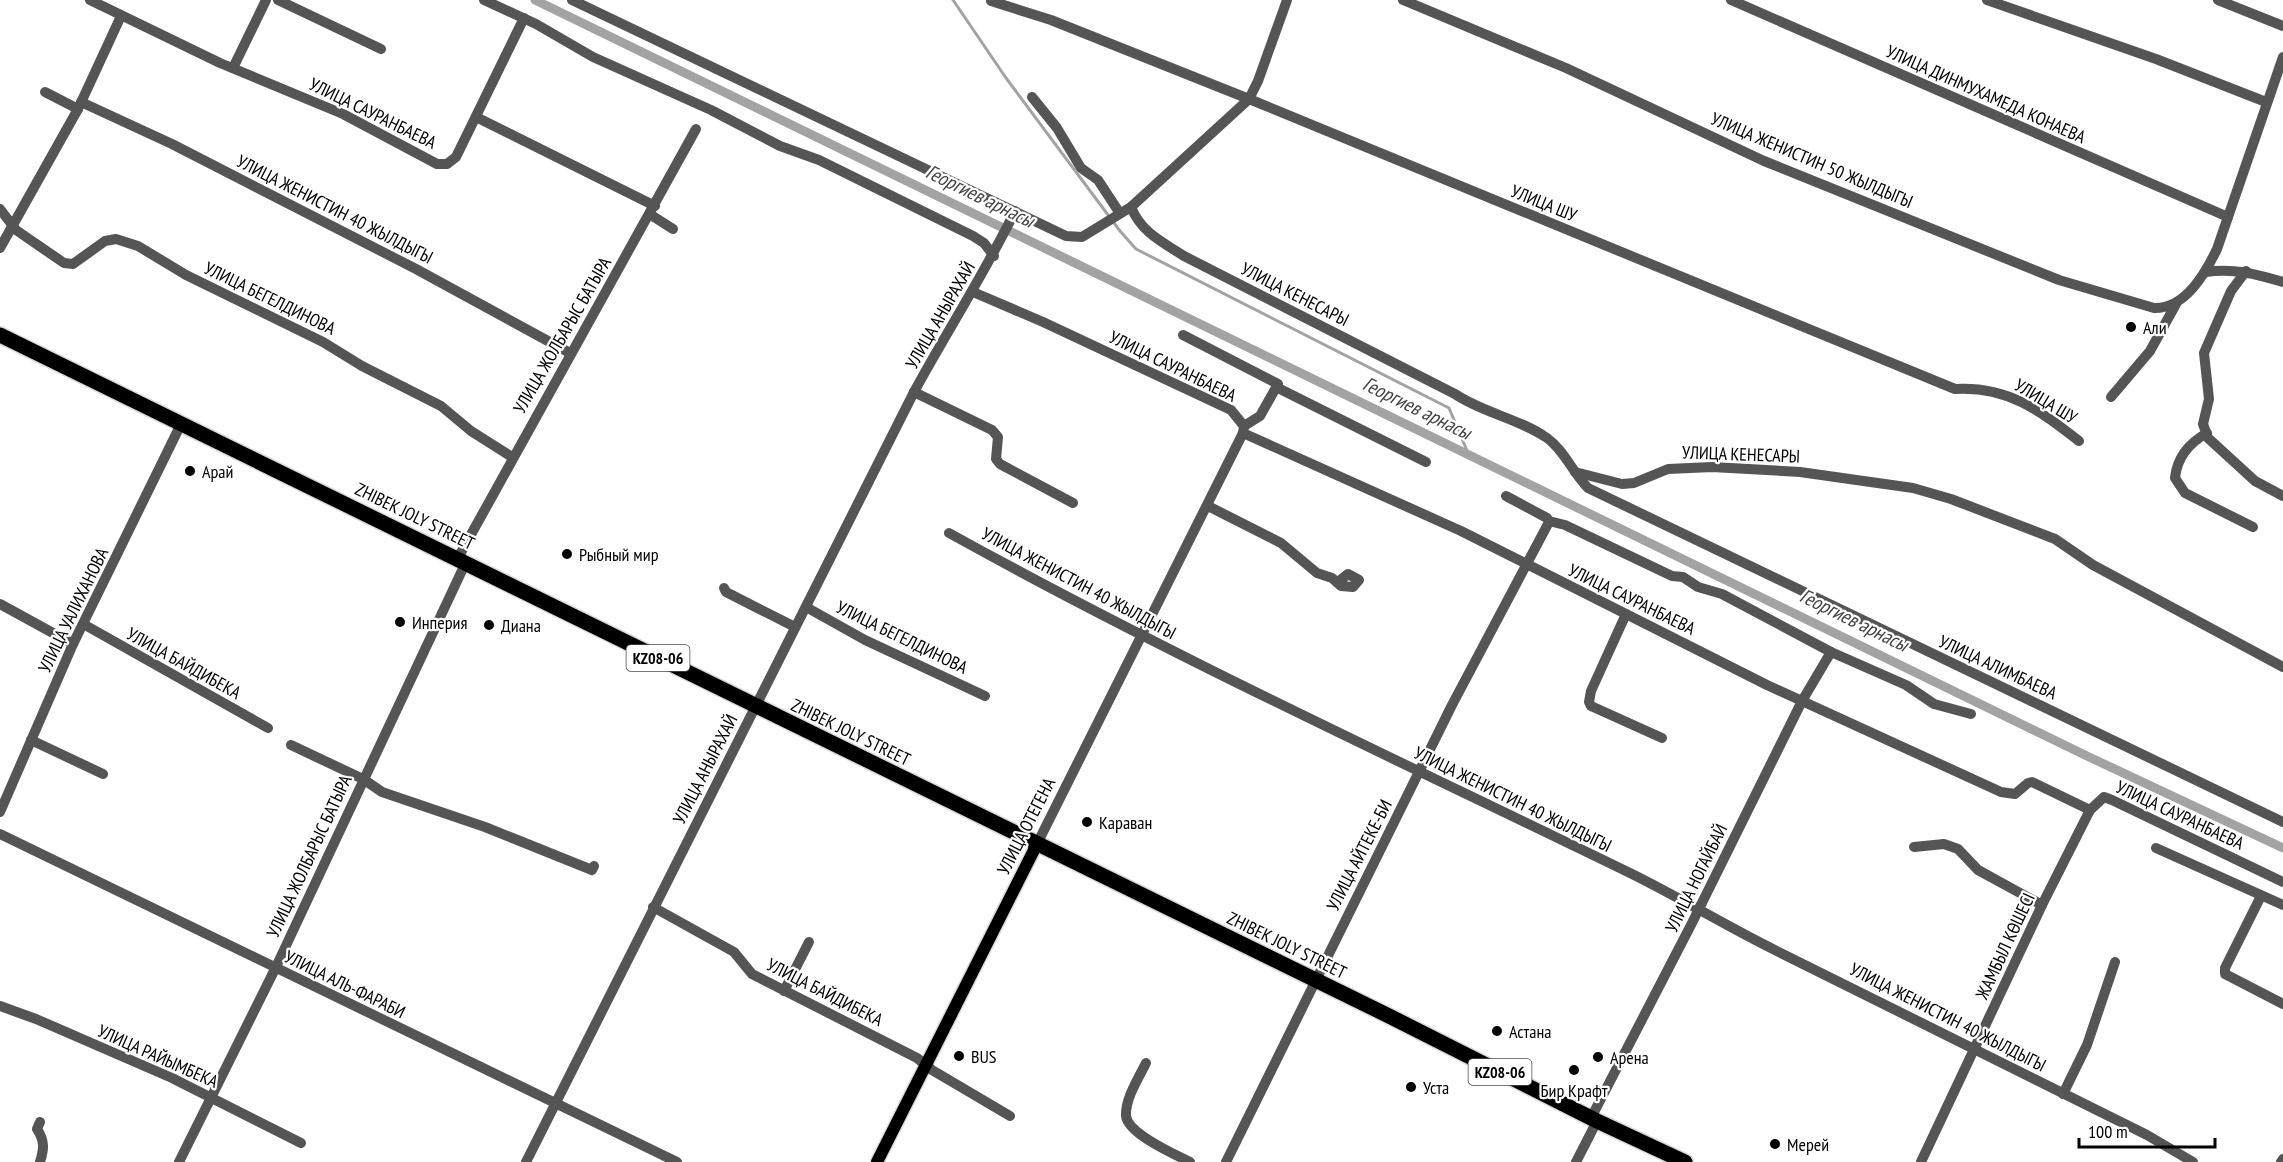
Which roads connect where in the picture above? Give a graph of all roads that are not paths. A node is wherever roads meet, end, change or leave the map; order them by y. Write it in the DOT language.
graph roads {
  1 [pos="90,0"];
  2 [pos="266,0"];
  3 [pos="278,0"];
  4 [pos="484,0"];
  5 [pos="572,0"];
  6 [pos="1287,0"];
  7 [pos="1402,0"];
  8 [pos="1731,0"];
  9 [pos="1987,0"];
  10 [pos="2218,0"];
  11 [pos="991,1"];
  12 [pos="586,3"];
  13 [pos="121,16"];
  14 [pos="524,18"];
  15 [pos="2283,27"];
  16 [pos="381,49"];
  17 [pos="2283,57"];
  18 [pos="233,68"];
  19 [pos="45,92"];
  20 [pos="1032,97"];
  21 [pos="1249,99"];
  22 [pos="2266,102"];
  23 [pos="79,105"];
  24 [pos="476,117"];
  25 [pos="696,129"];
  26 [pos="1131,207"];
  27 [pos="0,209"];
  28 [pos="653,210"];
  29 [pos="1015,210"];
  30 [pos="1119,212"];
  31 [pos="2228,217"];
  32 [pos="12,224"];
  33 [pos="673,228"];
  34 [pos="0,248"];
  35 [pos="995,252"];
  36 [pos="2246,271"];
  37 [pos="2206,272"];
  38 [pos="2283,282"];
  39 [pos="973,292"];
  40 [pos="2176,304"];
  41 [pos="0,335"];
  42 [pos="1183,335"];
  43 [pos="570,353"];
  44 [pos="1278,388"];
  45 [pos="914,392"];
  46 [pos="2111,397"];
  47 [pos="182,424"];
  48 [pos="1243,429"];
  49 [pos="2206,433"];
  50 [pos="2079,441"];
  51 [pos="512,457"];
  52 [pos="1426,462"];
  53 [pos="1575,472"];
  54 [pos="1506,496"];
  55 [pos="2283,496"];
  56 [pos="1073,503"];
  57 [pos="1208,506"];
  58 [pos="1549,521"];
  59 [pos="2253,527"];
  60 [pos="949,533"];
  61 [pos="462,560"];
  62 [pos="1525,565"];
  63 [pos="1338,582"];
  64 [pos="724,588"];
  65 [pos="0,604"];
  66 [pos="806,607"];
  67 [pos="1626,614"];
  68 [pos="84,625"];
  69 [pos="795,627"];
  70 [pos="1143,636"];
  71 [pos="73,644"];
  72 [pos="1831,652"];
  73 [pos="2283,667"];
  74 [pos="985,696"];
  75 [pos="1802,701"];
  76 [pos="755,707"];
  77 [pos="1971,714"];
  78 [pos="268,728"];
  79 [pos="1662,738"];
  80 [pos="31,740"];
  81 [pos="291,745"];
  82 [pos="1419,773"];
  83 [pos="103,774"];
  84 [pos="363,779"];
  85 [pos="2090,810"];
  86 [pos="0,812"];
  87 [pos="2283,822"];
  88 [pos="0,834"];
  89 [pos="1037,844"];
  90 [pos="1914,847"];
  91 [pos="2156,848"];
  92 [pos="594,866"];
  93 [pos="2283,882"];
  94 [pos="2261,896"];
  95 [pos="2042,905"];
  96 [pos="2283,905"];
  97 [pos="653,907"];
  98 [pos="1698,909"];
  99 [pos="808,942"];
  100 [pos="2115,962"];
  101 [pos="275,969"];
  102 [pos="1316,980"];
  103 [pos="784,991"];
  104 [pos="2283,1004"];
  105 [pos="0,1006"];
  106 [pos="1975,1051"];
  107 [pos="1146,1063"];
  108 [pos="925,1064"];
  109 [pos="2063,1094"];
  110 [pos="210,1096"];
  111 [pos="556,1102"];
  112 [pos="1010,1116"];
  113 [pos="1594,1120"];
  114 [pos="40,1122"];
  115 [pos="301,1143"];
  116 [pos="39,1162"];
  117 [pos="179,1162"];
  118 [pos="526,1162"];
  119 [pos="677,1162"];
  120 [pos="877,1162"];
  121 [pos="1190,1162"];
  122 [pos="1226,1162"];
  123 [pos="1576,1162"];
  124 [pos="1685,1162"];
  125 [pos="1921,1162"];
  126 [pos="2193,1162"];
  1 -- 13 [label="street, УЛИЦА САУРАНБАЕВА"];
  2 -- 18 [label="street"];
  3 -- 16 [label="street"];
  4 -- 14 [label="street"];
  5 -- 12 [label="street"];
  6 -- 21 [label="street"];
  7 -- 40 [label="street, УЛИЦА ЖЕНИСТИН 50 ЖЫЛДЫГЫ"];
  8 -- 31 [label="street, УЛИЦА ДИНМУХАМЕДА КОНАЕВА"];
  9 -- 22 [label="street"];
  10 -- 15 [label="street"];
  11 -- 21 [label="street, УЛИЦА ШУ"];
  12 -- 29 [label="street"];
  13 -- 18 [label="street, УЛИЦА САУРАНБАЕВА"];
  13 -- 23 [label="street"];
  14 -- 24 [label="street, УЛИЦА САУРАНБАЕВА"];
  14 -- 35 [label="street, УЛИЦА АНЫРАХАЙ"];
  17 -- 22 [label="street"];
  18 -- 24 [label="street, УЛИЦА САУРАНБАЕВА"];
  19 -- 23 [label="street, УЛИЦА ЖЕНИСТИН 40 ЖЫЛДЫГЫ"];
  20 -- 30 [label="street"];
  21 -- 26 [label="street"];
  21 -- 50 [label="street, УЛИЦА ШУ"];
  22 -- 31 [label="street"];
  23 -- 32 [label="street"];
  23 -- 43 [label="street, УЛИЦА ЖЕНИСТИН 40 ЖЫЛДЫГЫ"];
  24 -- 28 [label="street"];
  25 -- 28 [label="street, УЛИЦА ЖОЛБАРЫС БАТЫРА"];
  26 -- 30 [label="street"];
  26 -- 53 [label="street, УЛИЦА КЕНЕСАРЫ"];
  27 -- 32 [label="street"];
  28 -- 33 [label="street"];
  28 -- 43 [label="street, УЛИЦА ЖОЛБАРЫС БАТЫРА"];
  29 -- 30 [label="street"];
  29 -- 35 [label="street"];
  31 -- 37 [label="street"];
  32 -- 34 [label="street"];
  32 -- 51 [label="street, УЛИЦА БЕГЕЛДИНОВА"];
  35 -- 39 [label="street, УЛИЦА АНЫРАХАЙ"];
  36 -- 37 [label="street"];
  36 -- 38 [label="street"];
  36 -- 49 [label="street"];
  37 -- 40 [label="street"];
  39 -- 45 [label="street, УЛИЦА АНЫРАХАЙ"];
  39 -- 48 [label="street, УЛИЦА САУРАНБАЕВА"];
  40 -- 46 [label="street"];
  41 -- 47 [label="highway, ZHIBEK JOLY STREET / KZ08-06"];
  42 -- 44 [label="street"];
  43 -- 51 [label="street, УЛИЦА ЖОЛБАРЫС БАТЫРА"];
  44 -- 48 [label="street"];
  44 -- 52 [label="street"];
  45 -- 56 [label="street, УЛИЦА АНЫРАХАЙ"];
  45 -- 66 [label="street, УЛИЦА АНЫРАХАЙ"];
  47 -- 61 [label="highway, ZHIBEK JOLY STREET / KZ08-06"];
  47 -- 68 [label="street, УЛИЦА УАЛИХАНОВА"];
  48 -- 57 [label="street, УЛИЦА ОТЕГЕНА"];
  48 -- 62 [label="street, УЛИЦА САУРАНБАЕВА"];
  49 -- 55 [label="street"];
  49 -- 59 [label="street"];
  51 -- 61 [label="street, УЛИЦА ЖОЛБАРЫС БАТЫРА"];
  53 -- 73 [label="street, УЛИЦА КЕНЕСАРЫ"];
  53 -- 87 [label="street, УЛИЦА АЛИМБАЕВА"];
  54 -- 58 [label="street"];
  57 -- 63 [label="street"];
  57 -- 70 [label="street, УЛИЦА ОТЕГЕНА"];
  58 -- 62 [label="street, УЛИЦА АЙТЕКЕ-БИ"];
  58 -- 72 [label="street"];
  60 -- 70 [label="street, УЛИЦА ЖЕНИСТИН 40 ЖЫЛДЫГЫ"];
  61 -- 76 [label="highway, ZHIBEK JOLY STREET / KZ08-06"];
  61 -- 84 [label="street, УЛИЦА ЖОЛБАРЫС БАТЫРА"];
  62 -- 67 [label="street, УЛИЦА САУРАНБАЕВА"];
  62 -- 82 [label="street, УЛИЦА АЙТЕКЕ-БИ"];
  64 -- 69 [label="street"];
  65 -- 71 [label="street"];
  66 -- 69 [label="street, УЛИЦА АНЫРАХАЙ"];
  66 -- 74 [label="street, УЛИЦА БЕГЕЛДИНОВА"];
  67 -- 75 [label="street, УЛИЦА САУРАНБАЕВА"];
  67 -- 79 [label="street"];
  68 -- 71 [label="street, УЛИЦА УАЛИХАНОВА"];
  68 -- 78 [label="street, УЛИЦА БАЙДИБЕКА"];
  69 -- 76 [label="street, УЛИЦА АНЫРАХАЙ"];
  70 -- 82 [label="street, УЛИЦА ЖЕНИСТИН 40 ЖЫЛДЫГЫ"];
  70 -- 89 [label="street, УЛИЦА ОТЕГЕНА"];
  71 -- 80 [label="street, УЛИЦА УАЛИХАНОВА"];
  72 -- 75 [label="street, УЛИЦА НОГАЙБАЙ"];
  72 -- 77 [label="street"];
  75 -- 85 [label="street, УЛИЦА САУРАНБАЕВА"];
  75 -- 98 [label="street, УЛИЦА НОГАЙБАЙ"];
  76 -- 89 [label="highway, ZHIBEK JOLY STREET / KZ08-06"];
  76 -- 97 [label="street, УЛИЦА АНЫРАХАЙ"];
  80 -- 83 [label="street"];
  80 -- 86 [label="street, УЛИЦА УАЛИХАНОВА"];
  81 -- 84 [label="street"];
  82 -- 98 [label="street, УЛИЦА ЖЕНИСТИН 40 ЖЫЛДЫГЫ"];
  82 -- 102 [label="street, УЛИЦА АЙТЕКЕ-БИ"];
  84 -- 92 [label="street"];
  84 -- 101 [label="street, УЛИЦА ЖОЛБАРЫС БАТЫРА"];
  85 -- 93 [label="street, УЛИЦА САУРАНБАЕВА"];
  85 -- 95 [label="street, ЖАМБЫЛ КӨШЕСІ"];
  88 -- 101 [label="street, УЛИЦА АЛЬ-ФАРАБИ"];
  89 -- 102 [label="highway, ZHIBEK JOLY STREET / KZ08-06"];
  89 -- 108 [label="main road, УЛИЦА ОТЕГЕНА"];
  90 -- 95 [label="street"];
  91 -- 94 [label="street"];
  94 -- 96 [label="street"];
  94 -- 104 [label="street"];
  95 -- 106 [label="street, ЖАМБЫЛ КӨШЕСІ"];
  97 -- 103 [label="street, УЛИЦА БАЙДИБЕКА"];
  97 -- 111 [label="street, УЛИЦА АНЫРАХАЙ"];
  98 -- 106 [label="street, УЛИЦА ЖЕНИСТИН 40 ЖЫЛДЫГЫ"];
  98 -- 113 [label="street, УЛИЦА НОГАЙБАЙ"];
  99 -- 103 [label="street"];
  100 -- 109 [label="street"];
  101 -- 110 [label="street, УЛИЦА ЖОЛБАРЫС БАТЫРА"];
  101 -- 111 [label="street, УЛИЦА АЛЬ-ФАРАБИ"];
  102 -- 113 [label="highway, ZHIBEK JOLY STREET / KZ08-06"];
  102 -- 122 [label="street, УЛИЦА АЙТЕКЕ-БИ"];
  103 -- 108 [label="street, УЛИЦА БАЙДИБЕКА"];
  105 -- 110 [label="street, УЛИЦА РАЙЫМБЕКА"];
  106 -- 109 [label="street, УЛИЦА ЖЕНИСТИН 40 ЖЫЛДЫГЫ"];
  106 -- 125 [label="street, ЖАМБЫЛ КӨШЕСІ"];
  107 -- 121 [label="street"];
  108 -- 112 [label="street, УЛИЦА БАЙДИБЕКА"];
  108 -- 120 [label="main road, УЛИЦА ОТЕГЕНА"];
  109 -- 126 [label="street, УЛИЦА ЖЕНИСТИН 40 ЖЫЛДЫГЫ"];
  110 -- 115 [label="street, УЛИЦА РАЙЫМБЕКА"];
  110 -- 117 [label="street, УЛИЦА ЖОЛБАРЫС БАТЫРА"];
  111 -- 118 [label="street, УЛИЦА АНЫРАХАЙ"];
  111 -- 119 [label="street, УЛИЦА АЛЬ-ФАРАБИ"];
  113 -- 123 [label="street, УЛИЦА НОГАЙБАЙ"];
  113 -- 124 [label="highway, ZHIBEK JOLY STREET / KZ08-06"];
  114 -- 116 [label="street"];
}
